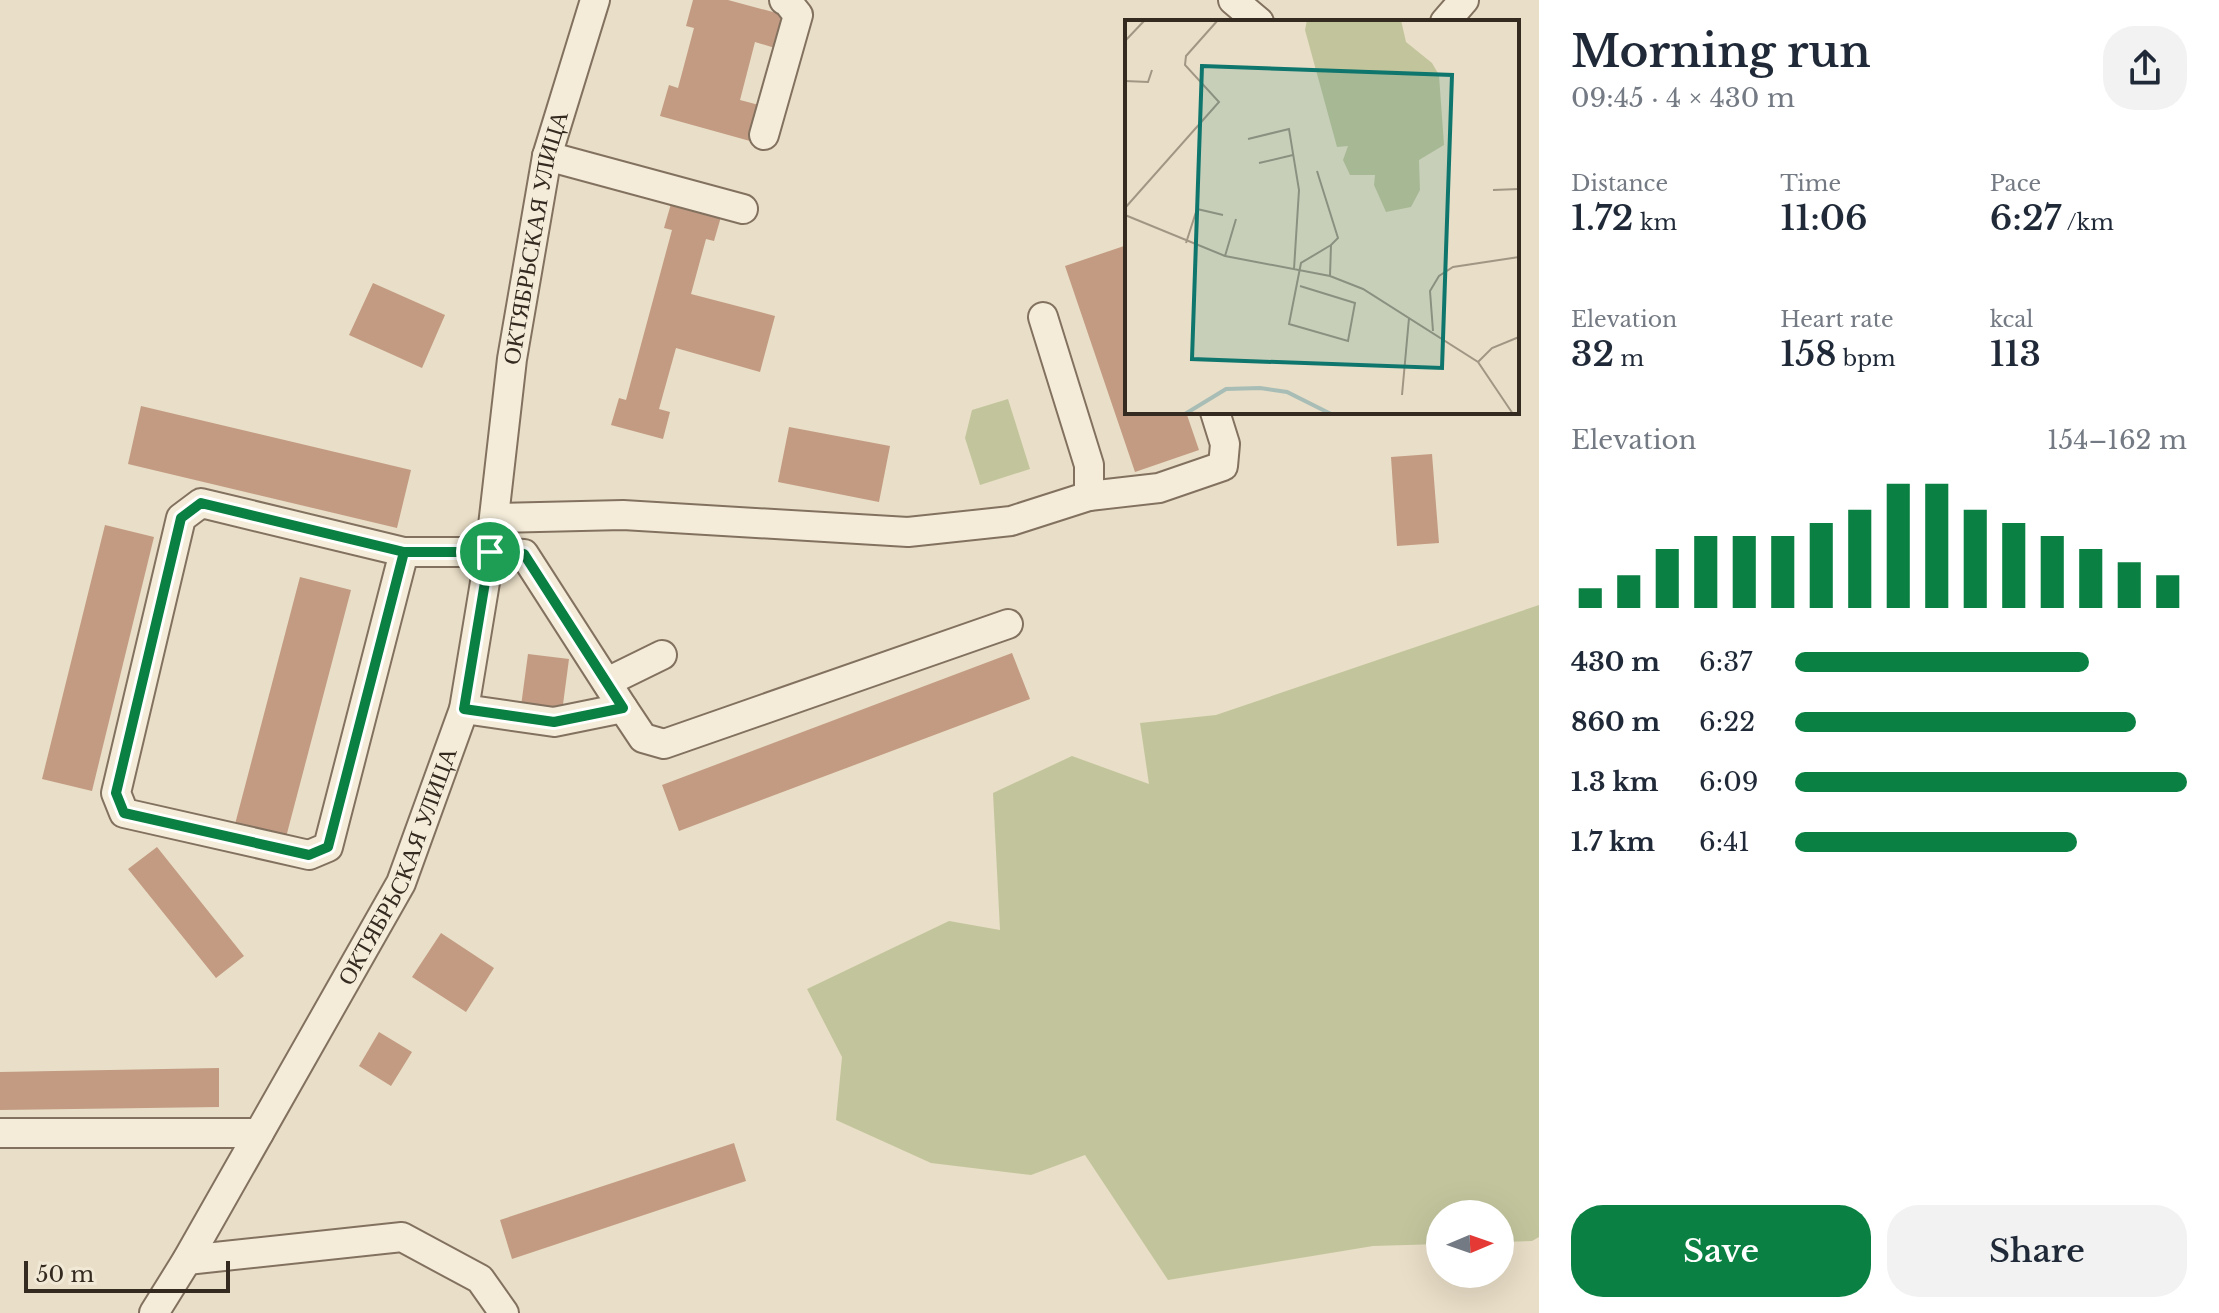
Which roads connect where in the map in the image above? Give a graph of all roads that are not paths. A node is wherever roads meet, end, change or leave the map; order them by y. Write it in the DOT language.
graph roads {
  1 [pos="595,0"];
  2 [pos="784,0"];
  3 [pos="1233,0"];
  4 [pos="1464,0"];
  5 [pos="1257,20"];
  6 [pos="1447,20"];
  7 [pos="764,135"];
  8 [pos="547,156"];
  9 [pos="743,209"];
  10 [pos="1043,317"];
  11 [pos="1216,414"];
  12 [pos="1089,496"];
  13 [pos="495,518"];
  14 [pos="404,552"];
  15 [pos="490,552"];
  16 [pos="1008,624"];
  17 [pos="662,655"];
  18 [pos="607,682"];
  19 [pos="623,708"];
  20 [pos="464,709"];
  21 [pos="0,1133"];
  22 [pos="259,1133"];
  23 [pos="187,1260"];
  24 [pos="154,1313"];
  25 [pos="504,1313"];
  1 -- 8 [label="street, ОКТЯБРЬСКАЯ УЛИЦА"];
  2 -- 7 [label="street"];
  3 -- 5 [label="street"];
  4 -- 6 [label="street"];
  8 -- 9 [label="street"];
  8 -- 13 [label="street, ОКТЯБРЬСКАЯ УЛИЦА"];
  10 -- 12 [label="street"];
  11 -- 12 [label="street"];
  12 -- 13 [label="street"];
  13 -- 15 [label="street, ОКТЯБРЬСКАЯ УЛИЦА"];
  14 -- 14 [label="street"];
  14 -- 15 [label="street"];
  15 -- 18 [label="street"];
  15 -- 20 [label="street, ОКТЯБРЬСКАЯ УЛИЦА"];
  16 -- 19 [label="street"];
  17 -- 18 [label="street"];
  18 -- 19 [label="street"];
  19 -- 20 [label="street"];
  20 -- 22 [label="street, ОКТЯБРЬСКАЯ УЛИЦА"];
  21 -- 22 [label="street"];
  22 -- 23 [label="street, ОКТЯБРЬСКАЯ УЛИЦА"];
  23 -- 24 [label="street, ОКТЯБРЬСКАЯ УЛИЦА"];
  23 -- 25 [label="street"];
}
